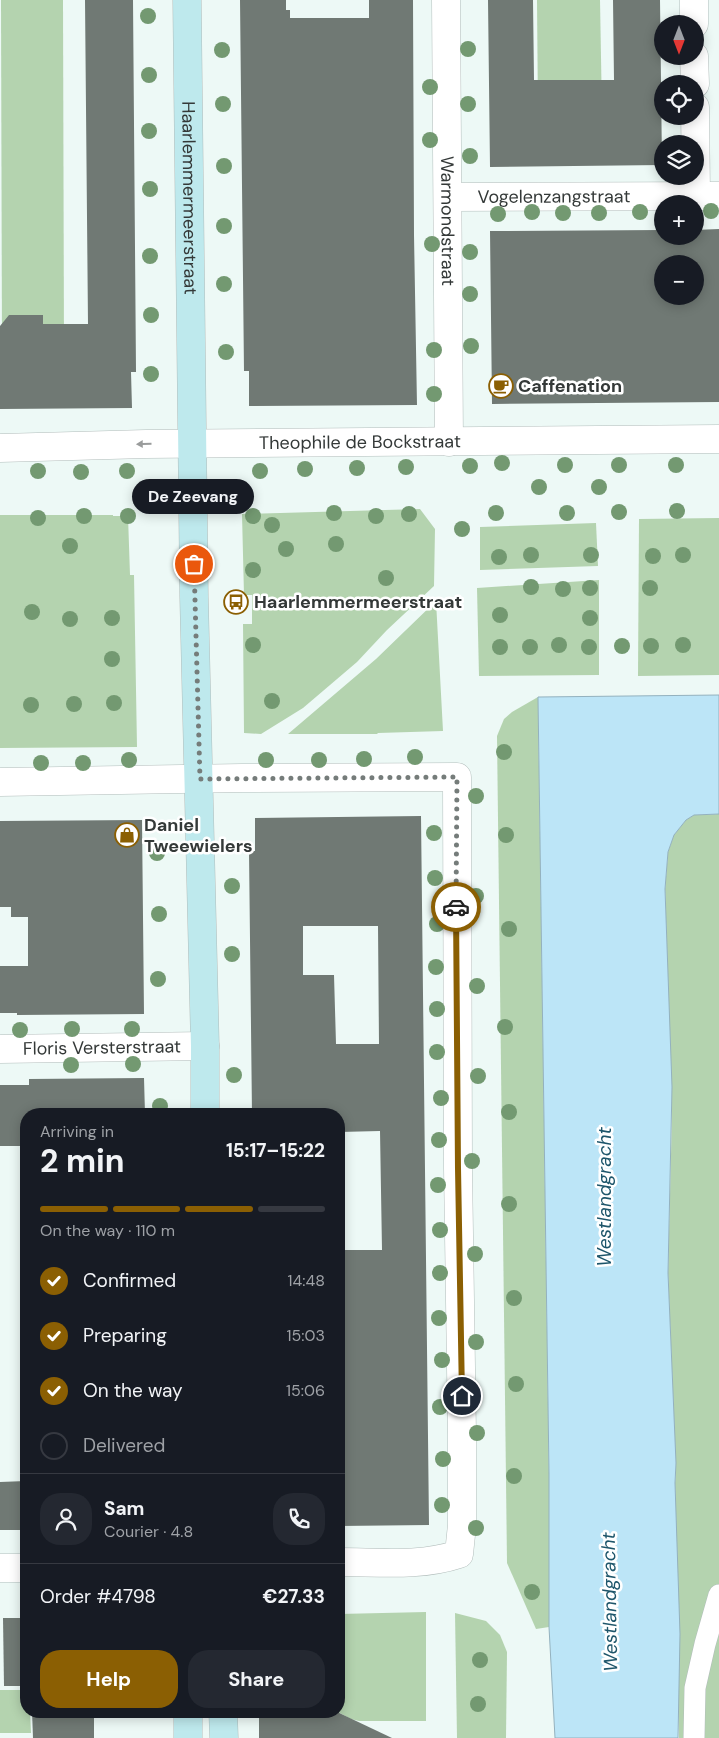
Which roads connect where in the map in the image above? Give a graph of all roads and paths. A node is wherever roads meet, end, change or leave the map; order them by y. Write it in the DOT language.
graph roads {
  1 [pos="187,0"];
  2 [pos="446,0"];
  3 [pos="694,0"];
  4 [pos="694,15"];
  5 [pos="698,125"];
  6 [pos="708,196"];
  7 [pos="448,197"];
  8 [pos="719,439"];
  9 [pos="449,442"];
  10 [pos="193,445"];
  11 [pos="0,448"];
  12 [pos="200,779"];
  13 [pos="0,782"];
  14 [pos="205,1046"];
  15 [pos="0,1049"];
  16 [pos="205,1108"];
  17 [pos="345,1562"];
  18 [pos="0,1568"];
  19 [pos="20,1568"];
  20 [pos="719,1595"];
  21 [pos="188,1718"];
  22 [pos="223,1718"];
  23 [pos="188,1738"];
  24 [pos="224,1738"];
  25 [pos="694,1738"];
  1 -- 10 [label="main road, Haarlemmermeerstraat"];
  2 -- 7 [label="street, Warmondstraat"];
  3 -- 4 [label="street"];
  5 -- 6 [label="street"];
  6 -- 7 [label="street, Vogelenzangstraat"];
  7 -- 9 [label="street, Warmondstraat"];
  8 -- 9 [label="street, Theophile de Bockstraat"];
  9 -- 10 [label="street, Theophile de Bockstraat"];
  10 -- 11 [label="street, Theophile de Bockstraat, one-way"];
  10 -- 12 [label="main road, Haarlemmermeerstraat"];
  12 -- 13 [label="street"];
  12 -- 14 [label="main road, Haarlemmermeerstraat"];
  12 -- 17 [label="street"];
  14 -- 15 [label="street, Floris Versterstraat"];
  14 -- 16 [label="main road, Haarlemmermeerstraat"];
  18 -- 19 [label="street"];
  20 -- 25 [label="street"];
  21 -- 23 [label="main road"];
  22 -- 24 [label="main road"];
}
